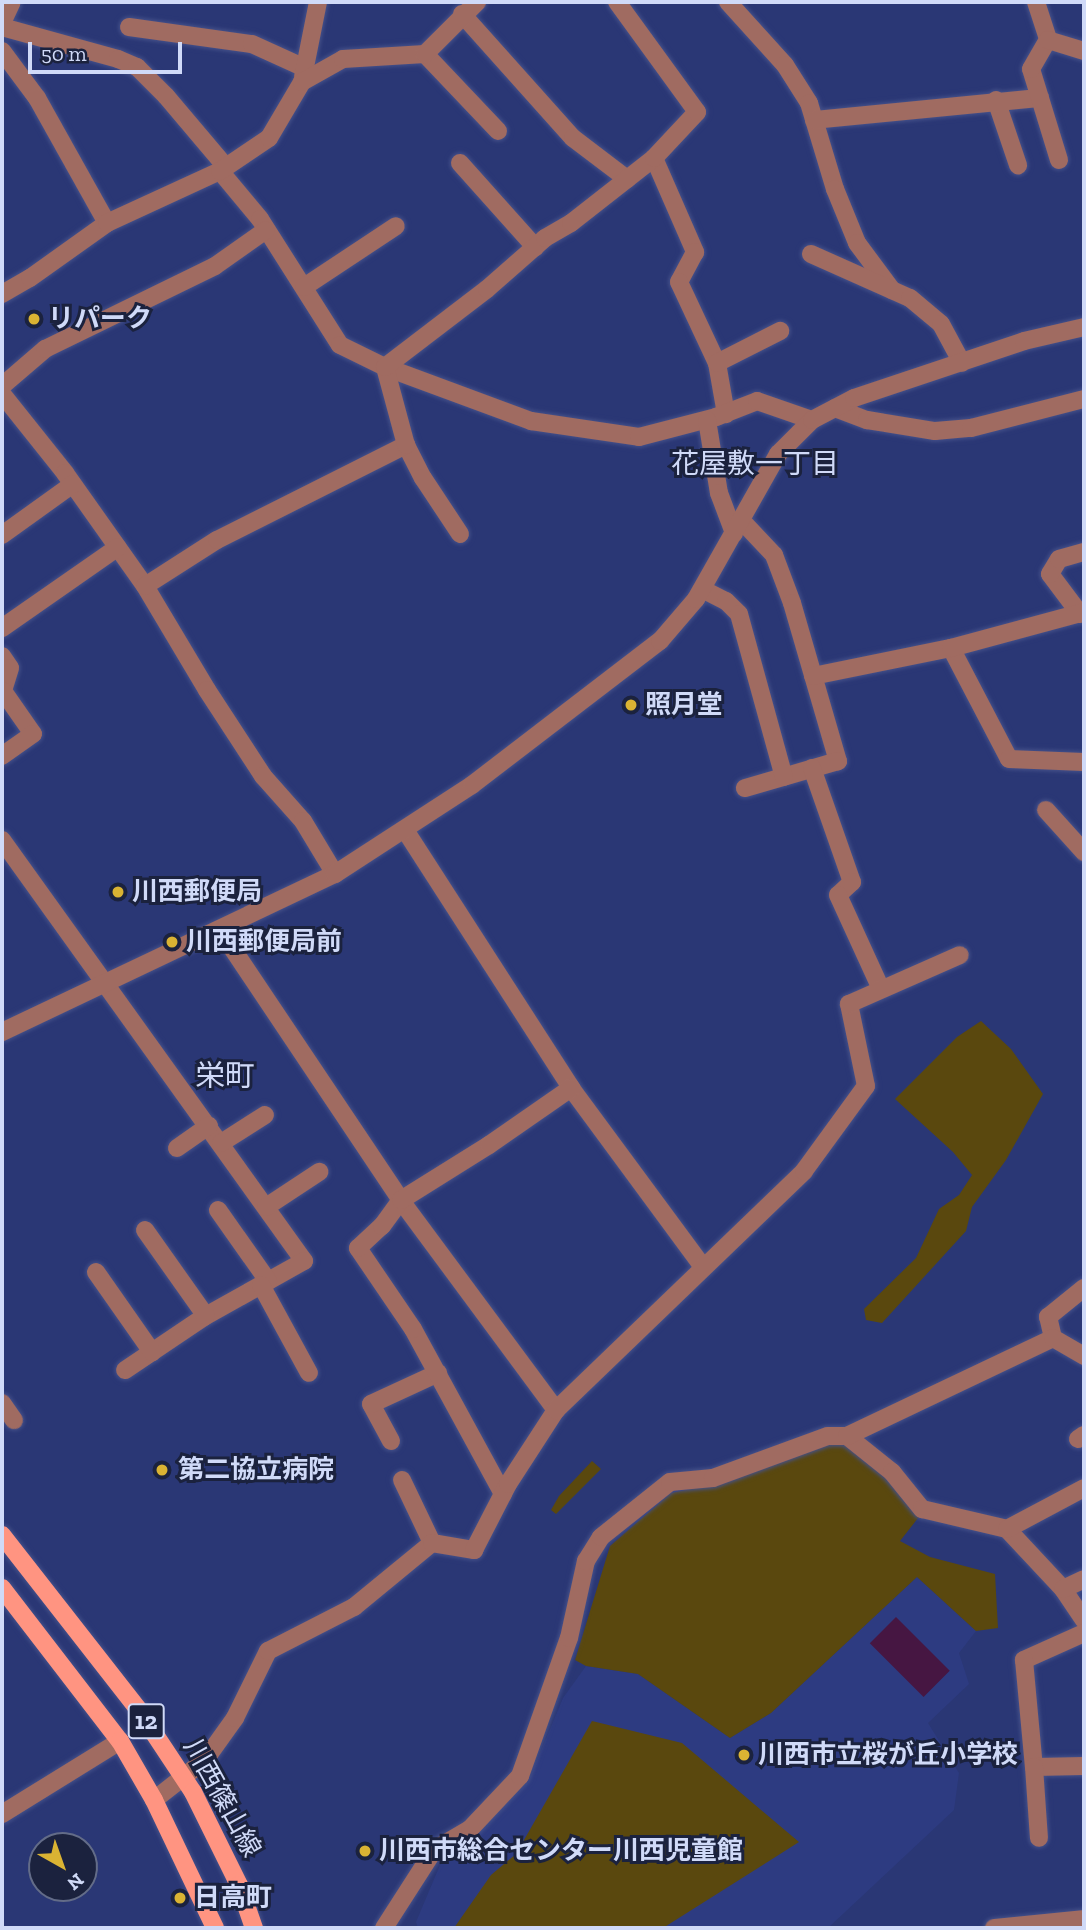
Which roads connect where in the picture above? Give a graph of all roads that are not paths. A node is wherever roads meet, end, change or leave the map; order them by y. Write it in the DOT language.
graph roads {
  1 [pos="12,2"];
  2 [pos="318,2"];
  3 [pos="477,2"];
  4 [pos="617,2"];
  5 [pos="728,2"];
  6 [pos="1036,2"];
  7 [pos="463,14"];
  8 [pos="2,25"];
  9 [pos="129,27"];
  10 [pos="1048,40"];
  11 [pos="2,51"];
  12 [pos="1084,51"];
  13 [pos="425,54"];
  14 [pos="303,75"];
  15 [pos="1040,97"];
  16 [pos="996,100"];
  17 [pos="814,120"];
  18 [pos="498,131"];
  19 [pos="654,158"];
  20 [pos="1059,160"];
  21 [pos="460,163"];
  22 [pos="1018,165"];
  23 [pos="223,169"];
  24 [pos="627,179"];
  25 [pos="107,223"];
  26 [pos="396,226"];
  27 [pos="265,230"];
  28 [pos="535,247"];
  29 [pos="811,254"];
  30 [pos="304,287"];
  31 [pos="892,290"];
  32 [pos="2,294"];
  33 [pos="1084,327"];
  34 [pos="780,331"];
  35 [pos="717,363"];
  36 [pos="962,363"];
  37 [pos="386,367"];
  38 [pos="2,386"];
  39 [pos="2,394"];
  40 [pos="1084,399"];
  41 [pos="835,408"];
  42 [pos="726,414"];
  43 [pos="707,419"];
  44 [pos="812,421"];
  45 [pos="406,445"];
  46 [pos="73,484"];
  47 [pos="738,527"];
  48 [pos="460,534"];
  49 [pos="2,535"];
  50 [pos="118,547"];
  51 [pos="1084,552"];
  52 [pos="145,586"];
  53 [pos="702,589"];
  54 [pos="1082,613"];
  55 [pos="2,628"];
  56 [pos="951,648"];
  57 [pos="2,656"];
  58 [pos="813,676"];
  59 [pos="2,756"];
  60 [pos="1084,762"];
  61 [pos="812,768"];
  62 [pos="784,777"];
  63 [pos="745,788"];
  64 [pos="1046,810"];
  65 [pos="405,830"];
  66 [pos="2,840"];
  67 [pos="1084,852"];
  68 [pos="335,874"];
  69 [pos="220,930"];
  70 [pos="960,955"];
  71 [pos="104,985"];
  72 [pos="881,989"];
  73 [pos="2,1032"];
  74 [pos="571,1088"];
  75 [pos="265,1115"];
  76 [pos="209,1126"];
  77 [pos="221,1143"];
  78 [pos="177,1148"];
  79 [pos="319,1172"];
  80 [pos="401,1200"];
  81 [pos="266,1207"];
  82 [pos="218,1210"];
  83 [pos="145,1230"];
  84 [pos="702,1266"];
  85 [pos="96,1272"];
  86 [pos="265,1283"];
  87 [pos="1084,1288"];
  88 [pos="206,1316"];
  89 [pos="1053,1338"];
  90 [pos="152,1352"];
  91 [pos="1084,1356"];
  92 [pos="125,1370"];
  93 [pos="309,1373"];
  94 [pos="438,1373"];
  95 [pos="2,1402"];
  96 [pos="556,1410"];
  97 [pos="14,1420"];
  98 [pos="848,1436"];
  99 [pos="391,1441"];
  100 [pos="402,1480"];
  101 [pos="1084,1488"];
  102 [pos="503,1494"];
  103 [pos="1007,1529"];
  104 [pos="2,1535"];
  105 [pos="432,1543"];
  106 [pos="1084,1579"];
  107 [pos="2,1588"];
  108 [pos="1063,1589"];
  109 [pos="1084,1620"];
  110 [pos="1084,1633"];
  111 [pos="120,1741"];
  112 [pos="1084,1766"];
  113 [pos="1034,1767"];
  114 [pos="183,1777"];
  115 [pos="154,1800"];
  116 [pos="2,1814"];
  117 [pos="1040,1838"];
  118 [pos="1084,1919"];
  119 [pos="215,1928"];
  120 [pos="254,1928"];
  121 [pos="384,1928"];
  122 [pos="994,1928"];
  1 -- 8 [label="street"];
  2 -- 14 [label="street"];
  3 -- 7 [label="street"];
  4 -- 19 [label="street"];
  5 -- 17 [label="street"];
  6 -- 10 [label="street"];
  7 -- 13 [label="street"];
  7 -- 24 [label="street"];
  8 -- 23 [label="street"];
  9 -- 14 [label="street"];
  10 -- 12 [label="street"];
  10 -- 15 [label="street"];
  11 -- 25 [label="street"];
  13 -- 14 [label="street"];
  13 -- 18 [label="street"];
  14 -- 23 [label="street"];
  15 -- 16 [label="street"];
  15 -- 20 [label="street"];
  16 -- 17 [label="street"];
  16 -- 22 [label="street"];
  17 -- 31 [label="street"];
  19 -- 24 [label="street"];
  19 -- 35 [label="street"];
  21 -- 28 [label="street"];
  23 -- 25 [label="street"];
  23 -- 27 [label="street"];
  24 -- 28 [label="street"];
  25 -- 32 [label="street"];
  26 -- 30 [label="street"];
  27 -- 30 [label="street"];
  27 -- 38 [label="street"];
  28 -- 37 [label="street"];
  29 -- 31 [label="street"];
  30 -- 37 [label="street"];
  31 -- 36 [label="street"];
  33 -- 36 [label="street"];
  34 -- 35 [label="street"];
  35 -- 42 [label="street"];
  36 -- 41 [label="street"];
  37 -- 43 [label="street"];
  37 -- 45 [label="street"];
  39 -- 46 [label="street"];
  40 -- 41 [label="street"];
  41 -- 44 [label="street"];
  42 -- 43 [label="street"];
  42 -- 44 [label="street"];
  43 -- 47 [label="street"];
  44 -- 47 [label="street"];
  45 -- 48 [label="street"];
  45 -- 52 [label="street"];
  46 -- 49 [label="street"];
  46 -- 50 [label="street"];
  47 -- 53 [label="street"];
  47 -- 58 [label="street"];
  50 -- 52 [label="street"];
  50 -- 55 [label="street"];
  51 -- 54 [label="street"];
  52 -- 68 [label="street"];
  53 -- 62 [label="street"];
  53 -- 65 [label="street"];
  54 -- 56 [label="street"];
  56 -- 58 [label="street"];
  56 -- 60 [label="street"];
  57 -- 59 [label="street"];
  58 -- 61 [label="street"];
  61 -- 62 [label="street"];
  61 -- 72 [label="street"];
  62 -- 63 [label="street"];
  64 -- 67 [label="street"];
  65 -- 68 [label="street"];
  65 -- 74 [label="street"];
  66 -- 71 [label="street"];
  68 -- 69 [label="street"];
  69 -- 71 [label="street"];
  69 -- 80 [label="street"];
  70 -- 72 [label="street"];
  71 -- 73 [label="street"];
  71 -- 76 [label="street"];
  72 -- 84 [label="street"];
  74 -- 80 [label="street"];
  74 -- 84 [label="street"];
  75 -- 77 [label="street"];
  76 -- 77 [label="street"];
  76 -- 78 [label="street"];
  77 -- 81 [label="street"];
  79 -- 81 [label="street"];
  80 -- 94 [label="street"];
  80 -- 96 [label="street"];
  81 -- 86 [label="street"];
  82 -- 86 [label="street"];
  83 -- 88 [label="street"];
  84 -- 96 [label="street"];
  85 -- 90 [label="street"];
  86 -- 88 [label="street"];
  86 -- 93 [label="street"];
  87 -- 89 [label="street"];
  88 -- 90 [label="street"];
  89 -- 91 [label="street"];
  89 -- 98 [label="street"];
  90 -- 92 [label="street"];
  94 -- 99 [label="street"];
  94 -- 102 [label="street"];
  95 -- 97 [label="street"];
  96 -- 102 [label="street"];
  98 -- 103 [label="street"];
  98 -- 121 [label="street"];
  100 -- 105 [label="street"];
  101 -- 103 [label="street"];
  102 -- 105 [label="street"];
  103 -- 108 [label="street"];
  104 -- 114 [label="main road, 川西篠山線 / 12"];
  105 -- 114 [label="street"];
  106 -- 108 [label="street"];
  107 -- 111 [label="main road, 12"];
  108 -- 109 [label="street"];
  110 -- 113 [label="street"];
  111 -- 115 [label="main road, 12"];
  111 -- 116 [label="street"];
  112 -- 113 [label="street"];
  113 -- 117 [label="street"];
  114 -- 115 [label="street"];
  114 -- 120 [label="main road, 川西篠山線 / 12"];
  115 -- 119 [label="main road, 12"];
  118 -- 122 [label="street"];
}
